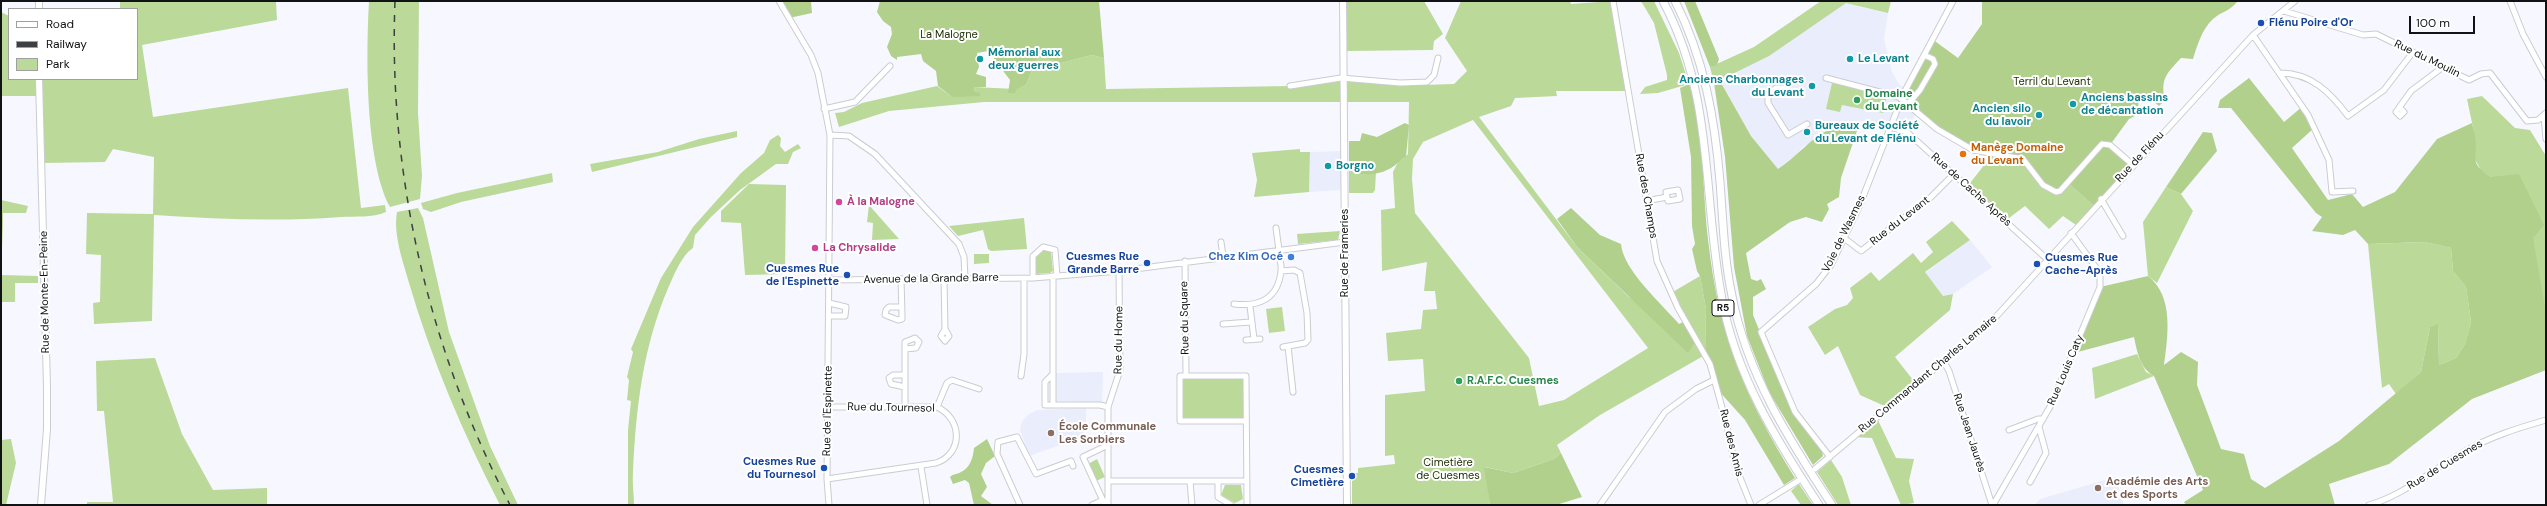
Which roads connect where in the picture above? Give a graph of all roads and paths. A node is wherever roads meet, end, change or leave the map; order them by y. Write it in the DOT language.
graph roads {
  1 [pos="779,1"];
  2 [pos="1343,1"];
  3 [pos="1613,1"];
  4 [pos="1663,1"];
  5 [pos="1675,1"];
  6 [pos="1953,1"];
  7 [pos="2295,1"];
  8 [pos="2510,1"];
  9 [pos="2284,11"];
  10 [pos="2253,35"];
  11 [pos="2413,52"];
  12 [pos="1924,55"];
  13 [pos="1438,58"];
  14 [pos="890,66"];
  15 [pos="2443,67"];
  16 [pos="2280,73"];
  17 [pos="2546,77"];
  18 [pos="1344,78"];
  19 [pos="1826,78"];
  20 [pos="39,80"];
  21 [pos="1290,86"];
  22 [pos="1786,88"];
  23 [pos="1906,90"];
  24 [pos="1908,104"];
  25 [pos="2400,108"];
  26 [pos="824,109"];
  27 [pos="1896,112"];
  28 [pos="2545,114"];
  29 [pos="1806,124"];
  30 [pos="1890,128"];
  31 [pos="830,135"];
  32 [pos="2546,139"];
  33 [pos="2133,165"];
  34 [pos="1953,175"];
  35 [pos="2353,191"];
  36 [pos="1667,197"];
  37 [pos="2101,199"];
  38 [pos="1646,201"];
  39 [pos="1276,228"];
  40 [pos="2071,233"];
  41 [pos="2123,236"];
  42 [pos="1844,238"];
  43 [pos="1221,242"];
  44 [pos="1345,242"];
  45 [pos="2080,245"];
  46 [pos="1278,250"];
  47 [pos="1223,256"];
  48 [pos="2048,260"];
  49 [pos="1185,261"];
  50 [pos="2097,263"];
  51 [pos="1119,271"];
  52 [pos="1281,271"];
  53 [pos="1055,276"];
  54 [pos="965,278"];
  55 [pos="1024,278"];
  56 [pos="1033,278"];
  57 [pos="901,279"];
  58 [pos="944,279"];
  59 [pos="829,280"];
  60 [pos="829,303"];
  61 [pos="1234,304"];
  62 [pos="1250,306"];
  63 [pos="902,308"];
  64 [pos="829,316"];
  65 [pos="1251,322"];
  66 [pos="1223,324"];
  67 [pos="945,329"];
  68 [pos="1260,339"];
  69 [pos="1246,340"];
  70 [pos="1254,340"];
  71 [pos="905,349"];
  72 [pos="1944,362"];
  73 [pos="1053,374"];
  74 [pos="905,375"];
  75 [pos="1021,376"];
  76 [pos="1186,376"];
  77 [pos="1714,380"];
  78 [pos="905,387"];
  79 [pos="979,389"];
  80 [pos="1293,392"];
  81 [pos="1053,405"];
  82 [pos="905,406"];
  83 [pos="828,407"];
  84 [pos="1108,407"];
  85 [pos="937,408"];
  86 [pos="2043,419"];
  87 [pos="2546,420"];
  88 [pos="1246,421"];
  89 [pos="2039,428"];
  90 [pos="2009,430"];
  91 [pos="1108,444"];
  92 [pos="1830,457"];
  93 [pos="1073,466"];
  94 [pos="921,467"];
  95 [pos="1815,469"];
  96 [pos="827,478"];
  97 [pos="1108,481"];
  98 [pos="1190,481"];
  99 [pos="1247,481"];
  100 [pos="1798,481"];
  101 [pos="1218,482"];
  102 [pos="2030,482"];
  103 [pos="1105,503"];
  104 [pos="40,505"];
  105 [pos="829,505"];
  106 [pos="927,505"];
  107 [pos="1020,505"];
  108 [pos="1092,505"];
  109 [pos="1192,505"];
  110 [pos="1232,505"];
  111 [pos="1248,505"];
  112 [pos="1347,505"];
  113 [pos="1600,505"];
  114 [pos="1752,505"];
  115 [pos="1759,505"];
  116 [pos="1819,505"];
  117 [pos="1832,505"];
  118 [pos="1993,505"];
  119 [pos="2369,505"];
  1 -- 26 [label="street, Rue de l'Espinette"];
  2 -- 18 [label="main road, Rue de Frameries"];
  3 -- 38 [label="street, Rue des Champs"];
  4 -- 116 [label="highway, R5"];
  5 -- 117 [label="highway, R5"];
  6 -- 12 [label="street"];
  7 -- 9 [label="street, Rue de Flénu"];
  8 -- 17 [label="street"];
  9 -- 10 [label="street, Rue de Flénu"];
  9 -- 11 [label="street, Rue du Moulin"];
  10 -- 16 [label="street"];
  10 -- 33 [label="street, Rue de Flénu"];
  11 -- 15 [label="street, Rue du Moulin"];
  11 -- 16 [label="street"];
  12 -- 23 [label="street"];
  12 -- 24 [label="street"];
  13 -- 18 [label="street"];
  14 -- 26 [label="street"];
  15 -- 25 [label="street"];
  15 -- 28 [label="street, Rue du Moulin"];
  16 -- 35 [label="street"];
  18 -- 21 [label="street"];
  18 -- 44 [label="main road, Rue de Frameries"];
  19 -- 24 [label="street"];
  20 -- 104 [label="main road, Rue de Monte-En-Peine"];
  22 -- 29 [label="street"];
  24 -- 33 [label="street"];
  26 -- 31 [label="street, Rue de l'Espinette"];
  27 -- 30 [label="street, Voie de Wasmes"];
  28 -- 32 [label="street"];
  30 -- 34 [label="street, Rue de Cache Après"];
  30 -- 42 [label="street, Voie de Wasmes"];
  31 -- 54 [label="street"];
  31 -- 59 [label="street, Rue de l'Espinette"];
  33 -- 37 [label="street, Rue de Flénu"];
  34 -- 42 [label="street, Rue du Levant"];
  34 -- 48 [label="street, Rue de Cache Après"];
  36 -- 38 [label="street"];
  37 -- 40 [label="street, Rue de Flénu"];
  37 -- 41 [label="street"];
  38 -- 77 [label="street, Rue des Champs"];
  39 -- 46 [label="street"];
  40 -- 45 [label="street, Rue Louis Caty"];
  40 -- 48 [label="street, Rue Commandant Charles Lemaire"];
  42 -- 92 [label="street, Voie de Wasmes"];
  43 -- 47 [label="street"];
  44 -- 46 [label="street, Avenue de la Grande Barre"];
  44 -- 112 [label="main road, Rue de Frameries"];
  45 -- 50 [label="street"];
  45 -- 86 [label="street, Rue Louis Caty"];
  46 -- 47 [label="street, Avenue de la Grande Barre"];
  46 -- 52 [label="street"];
  47 -- 49 [label="street, Avenue de la Grande Barre"];
  48 -- 72 [label="street, Rue Commandant Charles Lemaire"];
  49 -- 51 [label="street, Avenue de la Grande Barre"];
  49 -- 76 [label="street, Rue du Square"];
  51 -- 53 [label="street, Avenue de la Grande Barre"];
  51 -- 84 [label="street, Rue du Home"];
  52 -- 62 [label="street"];
  52 -- 80 [label="street"];
  53 -- 56 [label="street, Avenue de la Grande Barre"];
  53 -- 56 [label="street"];
  53 -- 73 [label="street"];
  54 -- 55 [label="street, Avenue de la Grande Barre"];
  54 -- 58 [label="street, Avenue de la Grande Barre"];
  55 -- 56 [label="street, Avenue de la Grande Barre"];
  55 -- 75 [label="street"];
  57 -- 58 [label="street, Avenue de la Grande Barre"];
  57 -- 59 [label="street, Avenue de la Grande Barre"];
  57 -- 63 [label="street"];
  58 -- 67 [label="street"];
  59 -- 60 [label="street, Rue de l'Espinette"];
  60 -- 64 [label="street, Rue de l'Espinette"];
  60 -- 64 [label="street"];
  61 -- 62 [label="street"];
  62 -- 65 [label="street"];
  64 -- 83 [label="street, Rue de l'Espinette"];
  65 -- 66 [label="street"];
  65 -- 70 [label="street"];
  68 -- 70 [label="street"];
  69 -- 70 [label="street"];
  71 -- 74 [label="street"];
  72 -- 92 [label="street, Rue Commandant Charles Lemaire"];
  72 -- 118 [label="street, Rue Jean Jaurès"];
  73 -- 81 [label="street"];
  73 -- 81 [label="street"];
  74 -- 78 [label="street"];
  74 -- 78 [label="street"];
  76 -- 88 [label="street"];
  76 -- 88 [label="street"];
  77 -- 113 [label="street"];
  77 -- 114 [label="street, Rue des Amis"];
  78 -- 82 [label="street"];
  79 -- 85 [label="street"];
  81 -- 84 [label="street"];
  82 -- 83 [label="street, Rue du Tournesol"];
  82 -- 85 [label="street, Rue du Tournesol"];
  83 -- 96 [label="street, Rue de l'Espinette"];
  84 -- 91 [label="street, Rue du Home"];
  85 -- 94 [label="street, Rue du Tournesol"];
  86 -- 89 [label="street, Rue Louis Caty"];
  86 -- 90 [label="street"];
  87 -- 119 [label="street, Rue de Cuesmes"];
  88 -- 99 [label="street"];
  89 -- 102 [label="street"];
  89 -- 118 [label="street, Rue Louis Caty"];
  91 -- 97 [label="street, Rue du Home"];
  91 -- 103 [label="street"];
  92 -- 95 [label="street, Rue Commandant Charles Lemaire"];
  93 -- 107 [label="street"];
  94 -- 96 [label="street, Rue du Tournesol"];
  94 -- 106 [label="street"];
  96 -- 105 [label="street, Rue de l'Espinette"];
  97 -- 98 [label="street"];
  97 -- 103 [label="street, Rue du Home"];
  98 -- 101 [label="street"];
  98 -- 109 [label="street"];
  99 -- 101 [label="street"];
  99 -- 111 [label="street"];
  100 -- 115 [label="street"];
  101 -- 110 [label="street"];
  103 -- 108 [label="street"];
}
